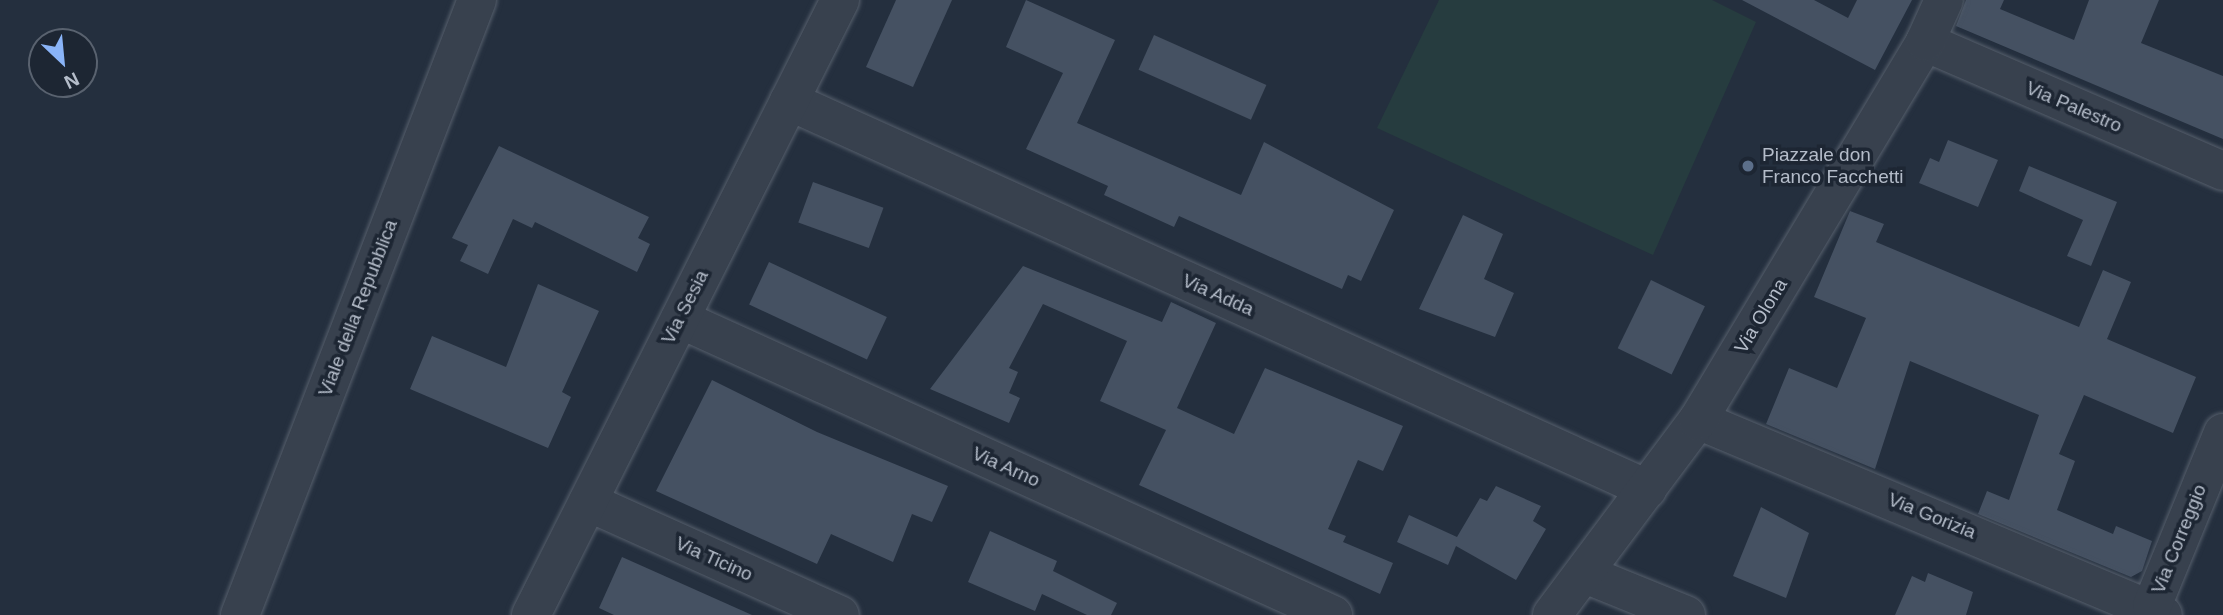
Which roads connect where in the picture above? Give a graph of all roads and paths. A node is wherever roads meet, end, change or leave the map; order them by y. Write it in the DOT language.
graph roads {
  1 [pos="477,0"];
  2 [pos="840,0"];
  3 [pos="1944,0"];
  4 [pos="1925,42"];
  5 [pos="789,100"];
  6 [pos="2223,171"];
  7 [pos="680,319"];
  8 [pos="1698,420"];
  9 [pos="2223,433"];
  10 [pos="1647,489"];
  11 [pos="588,502"];
  12 [pos="1585,574"];
  13 [pos="2157,611"];
  14 [pos="240,615"];
  15 [pos="531,615"];
  16 [pos="840,615"];
  17 [pos="1333,615"];
  18 [pos="1552,615"];
  19 [pos="1686,615"];
  1 -- 14 [label="street, Viale della Repubblica"];
  2 -- 5 [label="street, Via Sesia"];
  3 -- 4 [label="street, Via Olona"];
  4 -- 6 [label="street, Via Palestro"];
  4 -- 8 [label="street, Via Olona"];
  5 -- 7 [label="street, Via Sesia"];
  5 -- 10 [label="street, Via Adda"];
  7 -- 11 [label="street, Via Sesia"];
  7 -- 17 [label="street, Via Arno"];
  8 -- 10 [label="street, Via Olona"];
  8 -- 13 [label="street, Via Gorizia"];
  9 -- 13 [label="street, Via Correggio"];
  10 -- 12 [label="street, Via Olona"];
  11 -- 15 [label="street, Via Sesia"];
  11 -- 16 [label="street, Via Ticino"];
  12 -- 18 [label="street, Via Olona"];
  12 -- 19 [label="street"];
}
